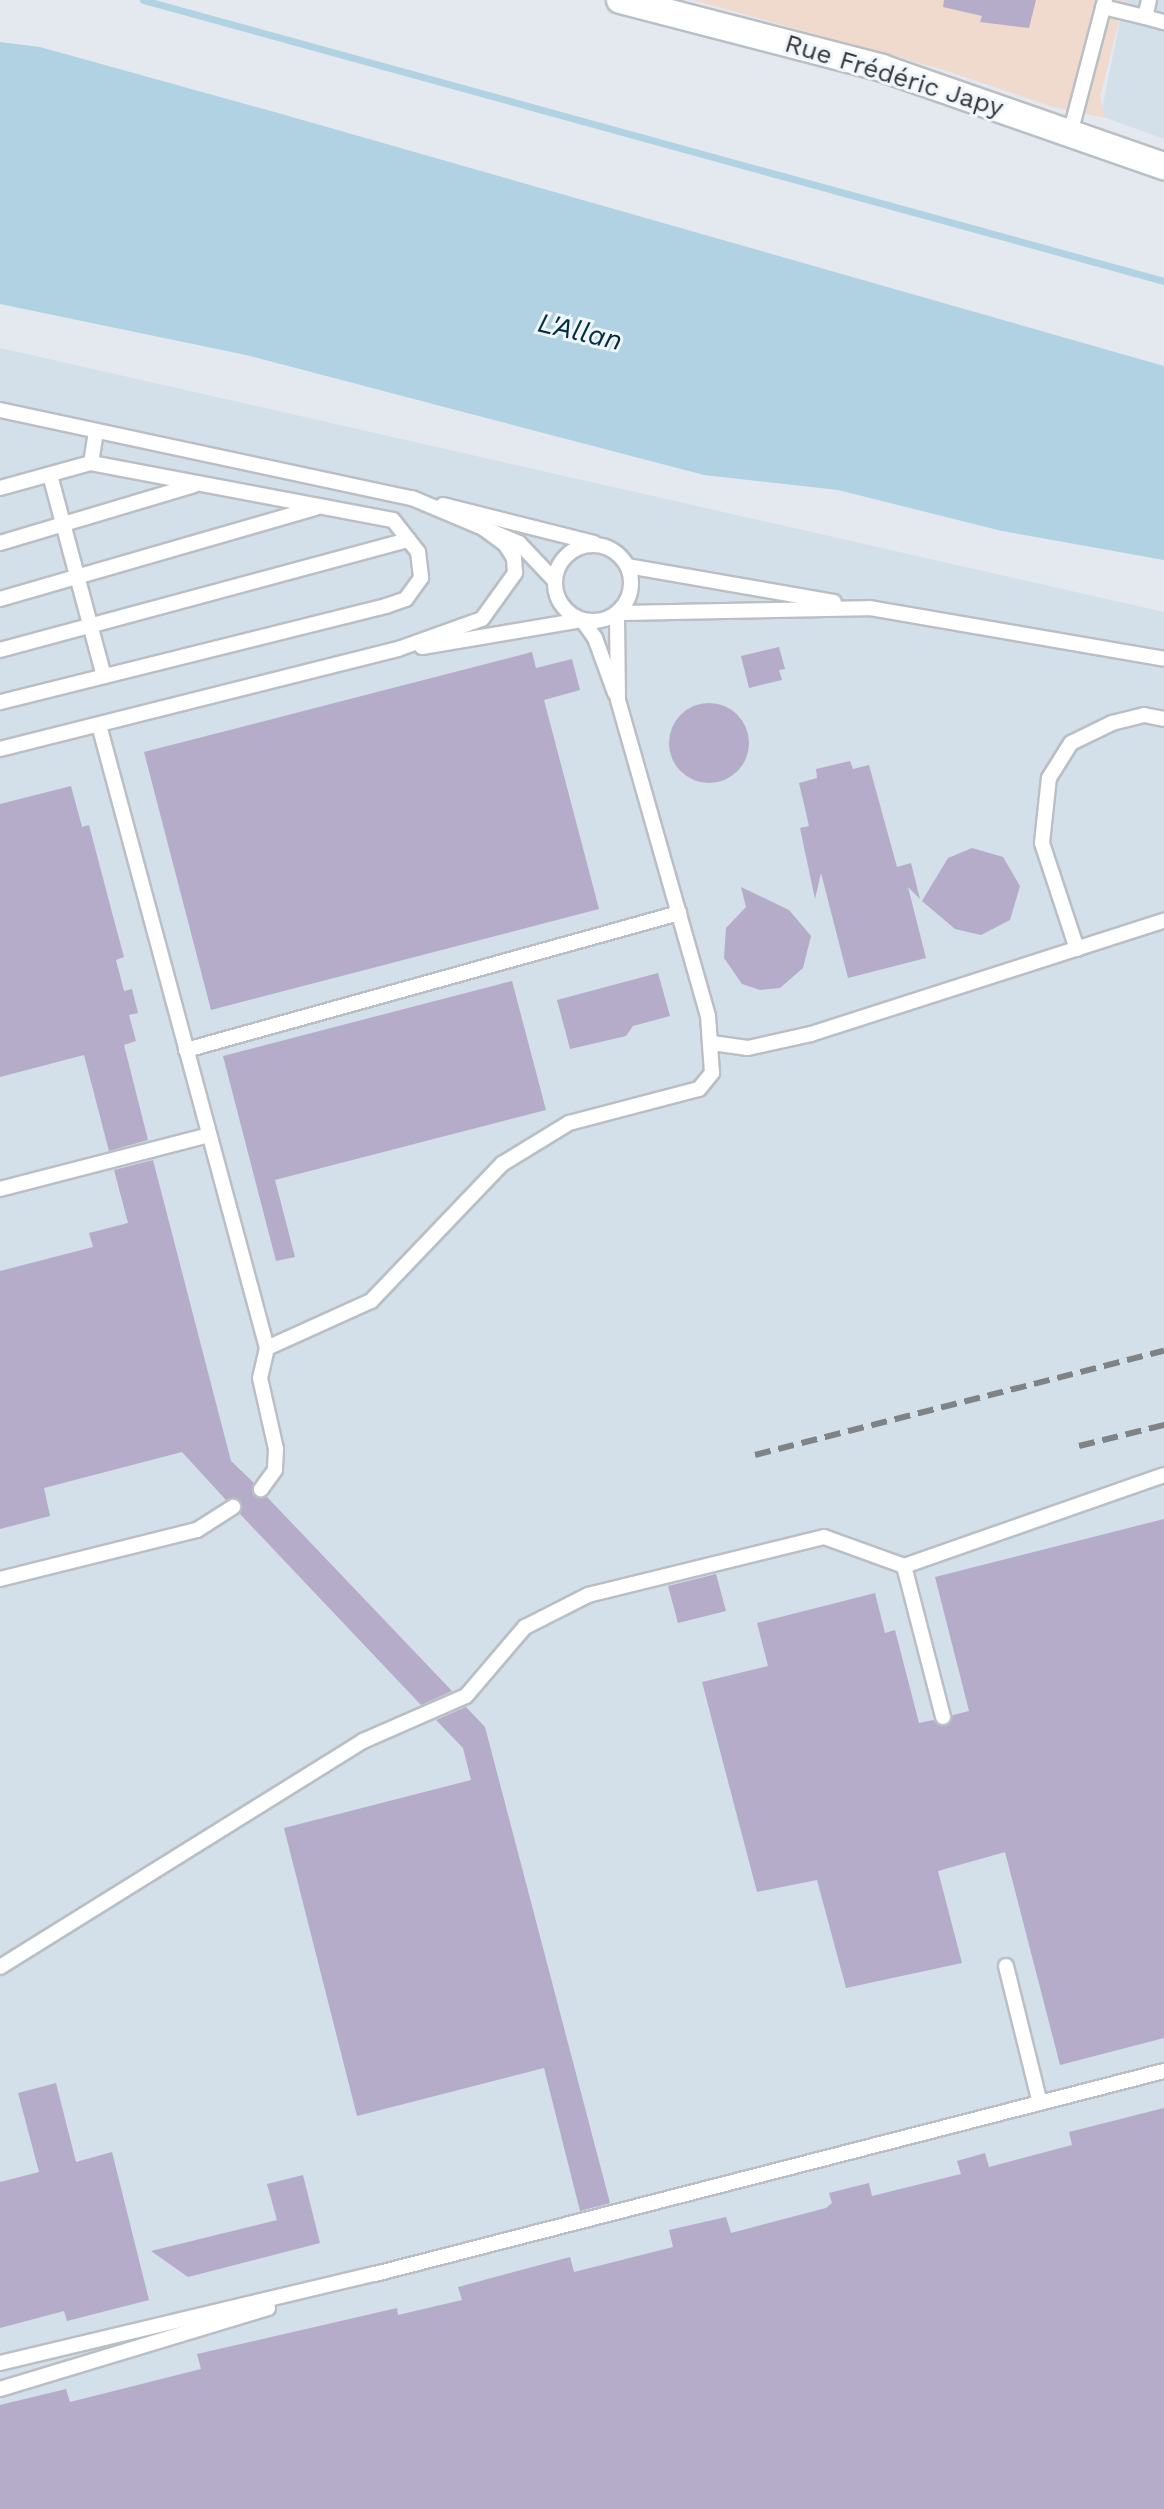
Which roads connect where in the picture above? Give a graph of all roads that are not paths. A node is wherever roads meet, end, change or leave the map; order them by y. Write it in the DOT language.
graph roads {
  1 [pos="620,0"];
  2 [pos="1149,0"];
  3 [pos="1104,4"];
  4 [pos="1145,17"];
  5 [pos="1164,22"];
  6 [pos="1071,130"];
  7 [pos="1164,166"];
  8 [pos="0,410"];
  9 [pos="96,431"];
  10 [pos="91,463"];
  11 [pos="50,475"];
  12 [pos="198,484"];
  13 [pos="0,488"];
  14 [pos="405,497"];
  15 [pos="320,507"];
  16 [pos="393,520"];
  17 [pos="64,525"];
  18 [pos="483,528"];
  19 [pos="408,540"];
  20 [pos="0,543"];
  21 [pos="598,545"];
  22 [pos="628,566"];
  23 [pos="78,578"];
  24 [pos="555,581"];
  25 [pos="0,599"];
  26 [pos="870,608"];
  27 [pos="617,613"];
  28 [pos="582,620"];
  29 [pos="90,626"];
  30 [pos="398,649"];
  31 [pos="0,650"];
  32 [pos="1164,659"];
  33 [pos="104,676"];
  34 [pos="618,700"];
  35 [pos="0,702"];
  36 [pos="1164,719"];
  37 [pos="99,725"];
  38 [pos="0,749"];
  39 [pos="679,913"];
  40 [pos="1164,921"];
  41 [pos="1077,949"];
  42 [pos="712,1043"];
  43 [pos="186,1050"];
  44 [pos="209,1135"];
  45 [pos="0,1189"];
  46 [pos="267,1348"];
  47 [pos="1164,1475"];
  48 [pos="261,1489"];
  49 [pos="233,1507"];
  50 [pos="904,1566"];
  51 [pos="0,1579"];
  52 [pos="943,1717"];
  53 [pos="1006,1966"];
  54 [pos="0,1967"];
  55 [pos="1164,2071"];
  56 [pos="1040,2103"];
  57 [pos="375,2274"];
  58 [pos="0,2363"];
  59 [pos="0,2389"];
  1 -- 6 [label="street, Rue Frédéric Japy"];
  2 -- 4 [label="lane"];
  3 -- 4 [label="lane"];
  3 -- 6 [label="lane"];
  4 -- 5 [label="lane"];
  6 -- 7 [label="street, Rue Frédéric Japy"];
  8 -- 9 [label="lane"];
  9 -- 10 [label="lane"];
  9 -- 14 [label="lane"];
  10 -- 11 [label="lane"];
  10 -- 12 [label="lane"];
  11 -- 13 [label="lane"];
  11 -- 17 [label="lane"];
  12 -- 15 [label="lane"];
  12 -- 17 [label="lane"];
  14 -- 16 [label="lane"];
  14 -- 18 [label="lane"];
  14 -- 21 [label="lane"];
  15 -- 16 [label="lane"];
  15 -- 23 [label="lane"];
  16 -- 19 [label="lane"];
  17 -- 20 [label="lane"];
  17 -- 23 [label="lane"];
  18 -- 24 [label="lane"];
  18 -- 30 [label="lane"];
  19 -- 29 [label="lane"];
  19 -- 33 [label="lane"];
  21 -- 22 [label="lane"];
  21 -- 24 [label="lane"];
  22 -- 26 [label="lane"];
  22 -- 27 [label="lane"];
  23 -- 25 [label="lane"];
  23 -- 29 [label="lane"];
  24 -- 28 [label="lane"];
  26 -- 27 [label="lane"];
  26 -- 32 [label="lane"];
  27 -- 28 [label="lane"];
  27 -- 34 [label="lane"];
  28 -- 30 [label="lane"];
  28 -- 34 [label="lane"];
  29 -- 31 [label="lane"];
  29 -- 33 [label="lane"];
  30 -- 37 [label="lane"];
  33 -- 35 [label="lane"];
  34 -- 39 [label="lane"];
  36 -- 41 [label="lane"];
  37 -- 38 [label="lane"];
  37 -- 43 [label="lane"];
  39 -- 42 [label="lane"];
  39 -- 43 [label="lane"];
  40 -- 41 [label="lane"];
  41 -- 42 [label="lane"];
  42 -- 46 [label="lane"];
  43 -- 44 [label="lane"];
  44 -- 45 [label="lane"];
  44 -- 46 [label="lane"];
  46 -- 48 [label="lane"];
  47 -- 50 [label="lane"];
  49 -- 51 [label="lane"];
  50 -- 52 [label="lane"];
  50 -- 54 [label="lane"];
  53 -- 56 [label="lane"];
  55 -- 56 [label="lane"];
  56 -- 57 [label="lane"];
  57 -- 58 [label="lane"];
  57 -- 59 [label="lane"];
}
